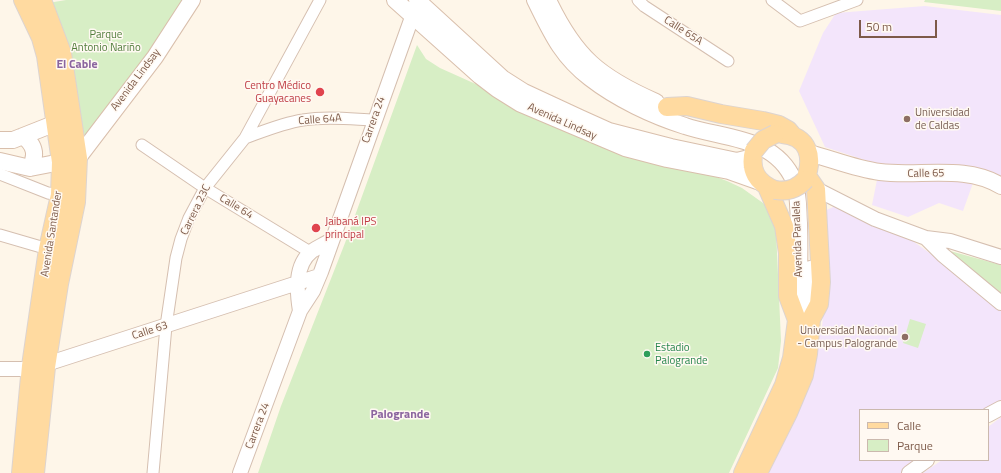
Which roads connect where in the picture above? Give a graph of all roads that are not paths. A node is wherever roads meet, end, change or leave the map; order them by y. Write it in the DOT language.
graph roads {
  1 [pos="41,0"];
  2 [pos="320,0"];
  3 [pos="395,0"];
  4 [pos="417,0"];
  5 [pos="535,0"];
  6 [pos="548,0"];
  7 [pos="638,0"];
  8 [pos="772,0"];
  9 [pos="857,0"];
  10 [pos="188,4"];
  11 [pos="26,7"];
  12 [pos="412,16"];
  13 [pos="728,61"];
  14 [pos="667,107"];
  15 [pos="374,120"];
  16 [pos="56,123"];
  17 [pos="23,136"];
  18 [pos="793,136"];
  19 [pos="245,138"];
  20 [pos="0,140"];
  21 [pos="142,145"];
  22 [pos="754,154"];
  23 [pos="69,160"];
  24 [pos="0,162"];
  25 [pos="30,168"];
  26 [pos="809,173"];
  27 [pos="0,174"];
  28 [pos="767,186"];
  29 [pos="1001,186"];
  30 [pos="205,188"];
  31 [pos="60,195"];
  32 [pos="841,202"];
  33 [pos="818,212"];
  34 [pos="0,235"];
  35 [pos="926,238"];
  36 [pos="331,240"];
  37 [pos="48,249"];
  38 [pos="310,252"];
  39 [pos="1001,257"];
  40 [pos="321,272"];
  41 [pos="298,283"];
  42 [pos="1001,303"];
  43 [pos="300,312"];
  44 [pos="804,320"];
  45 [pos="166,326"];
  46 [pos="39,366"];
  47 [pos="0,369"];
  48 [pos="1001,408"];
  49 [pos="989,414"];
  50 [pos="926,461"];
  51 [pos="21,473"];
  52 [pos="35,473"];
  53 [pos="152,473"];
  54 [pos="240,473"];
  55 [pos="743,473"];
  56 [pos="758,473"];
  57 [pos="909,473"];
  1 -- 11 [label="main road"];
  1 -- 23 [label="main road, Avenida Santander"];
  2 -- 19 [label="street, Carrera 23C"];
  3 -- 12 [label="main road, Avenida Lindsay"];
  4 -- 12 [label="street, Carrera 24"];
  4 -- 22 [label="main road, Avenida Lindsay"];
  5 -- 44 [label="main road, Avenida Paralela"];
  6 -- 14 [label="main road, Avenida Paralela"];
  7 -- 13 [label="street, Calle 65A"];
  8 -- 9 [label="street"];
  10 -- 23 [label="main road, Avenida Lindsay"];
  11 -- 16 [label="main road, Avenida Santander"];
  12 -- 15 [label="street, Carrera 24"];
  12 -- 28 [label="main road, Avenida Lindsay"];
  14 -- 18 [label="main road"];
  14 -- 44 [label="main road, Avenida Paralela"];
  15 -- 19 [label="street, Calle 64A"];
  15 -- 36 [label="street, Carrera 24"];
  16 -- 17 [label="main road"];
  16 -- 23 [label="main road, Avenida Santander"];
  17 -- 20 [label="main road"];
  17 -- 25 [label="main road"];
  18 -- 22 [label="main road, bridge"];
  18 -- 26 [label="main road"];
  19 -- 30 [label="street, Carrera 23C"];
  21 -- 30 [label="street, Calle 64"];
  22 -- 28 [label="main road"];
  23 -- 25 [label="main road"];
  23 -- 31 [label="main road, Avenida Santander"];
  23 -- 46 [label="main road, Avenida Santander"];
  24 -- 25 [label="main road"];
  26 -- 28 [label="main road, bridge"];
  26 -- 29 [label="main road, Calle 65"];
  26 -- 32 [label="street"];
  26 -- 33 [label="main road"];
  27 -- 31 [label="street"];
  28 -- 44 [label="main road"];
  30 -- 38 [label="street, Calle 64"];
  30 -- 45 [label="street, Carrera 23C"];
  31 -- 37 [label="main road, Avenida Santander"];
  32 -- 33 [label="street"];
  32 -- 35 [label="street"];
  33 -- 44 [label="main road"];
  34 -- 37 [label="street"];
  35 -- 39 [label="street"];
  35 -- 42 [label="street"];
  36 -- 38 [label="street"];
  36 -- 40 [label="street, Carrera 24"];
  37 -- 46 [label="main road, Avenida Santander"];
  38 -- 40 [label="street"];
  38 -- 41 [label="street, Carrera 24"];
  40 -- 41 [label="street, Calle 63"];
  40 -- 43 [label="street, Carrera 24"];
  41 -- 43 [label="street, Carrera 24"];
  41 -- 45 [label="street, Calle 63"];
  43 -- 54 [label="street, Carrera 24"];
  44 -- 55 [label="main road, Avenida Paralela"];
  44 -- 56 [label="main road, Avenida Paralela"];
  45 -- 46 [label="street, Calle 63"];
  45 -- 53 [label="street, Carrera 23C"];
  46 -- 47 [label="street, Calle 63"];
  46 -- 51 [label="main road, Avenida Santander"];
  46 -- 52 [label="main road, Avenida Santander"];
  48 -- 49 [label="street"];
  50 -- 57 [label="street"];
}
